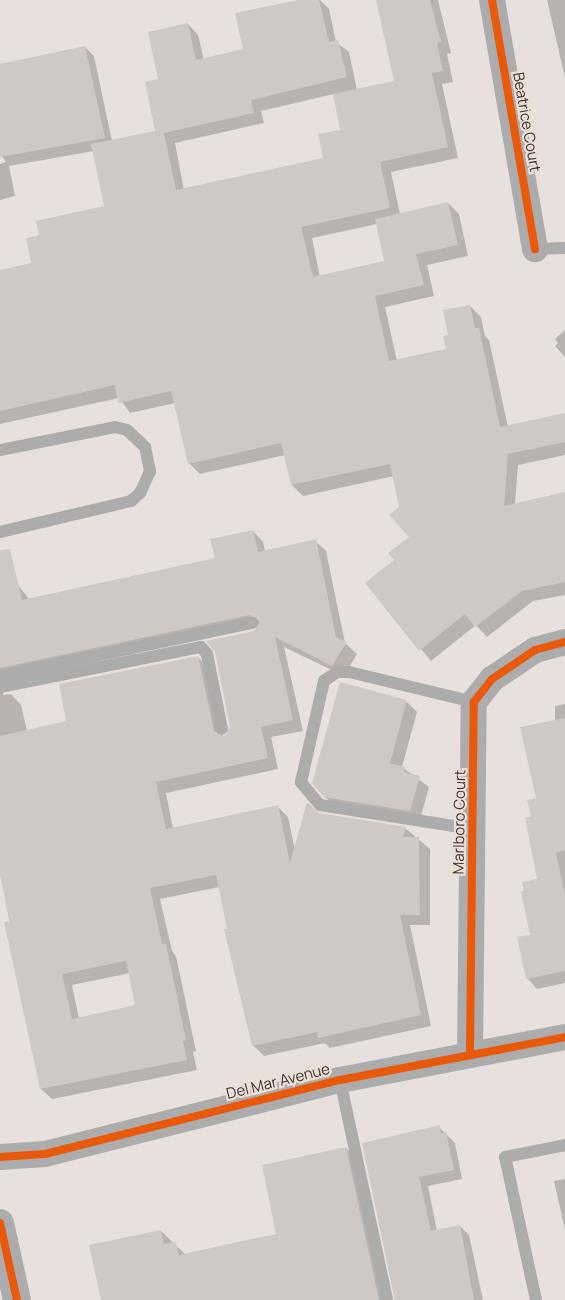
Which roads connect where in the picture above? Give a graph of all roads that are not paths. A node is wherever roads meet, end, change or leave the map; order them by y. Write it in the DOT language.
graph roads {
  1 [pos="492,0"];
  2 [pos="565,248"];
  3 [pos="535,249"];
  4 [pos="0,450"];
  5 [pos="0,532"];
  6 [pos="252,623"];
  7 [pos="565,642"];
  8 [pos="0,676"];
  9 [pos="0,688"];
  10 [pos="474,702"];
  11 [pos="222,730"];
  12 [pos="473,829"];
  13 [pos="565,1037"];
  14 [pos="470,1055"];
  15 [pos="340,1080"];
  16 [pos="565,1145"];
  17 [pos="0,1157"];
  18 [pos="0,1223"];
  19 [pos="14,1299"];
  20 [pos="387,1300"];
  21 [pos="536,1300"];
  1 -- 3 [label="street, Beatrice Court"];
  2 -- 3 [label="lane"];
  4 -- 5 [label="lane"];
  6 -- 8 [label="lane"];
  7 -- 10 [label="street"];
  9 -- 11 [label="lane"];
  10 -- 12 [label="street, Marlboro Court"];
  10 -- 12 [label="lane"];
  12 -- 14 [label="street, Marlboro Court"];
  13 -- 14 [label="street, Del Mar Avenue"];
  14 -- 15 [label="street, Del Mar Avenue"];
  15 -- 17 [label="street, Del Mar Avenue"];
  15 -- 20 [label="lane"];
  16 -- 21 [label="lane"];
  18 -- 19 [label="street"];
}
